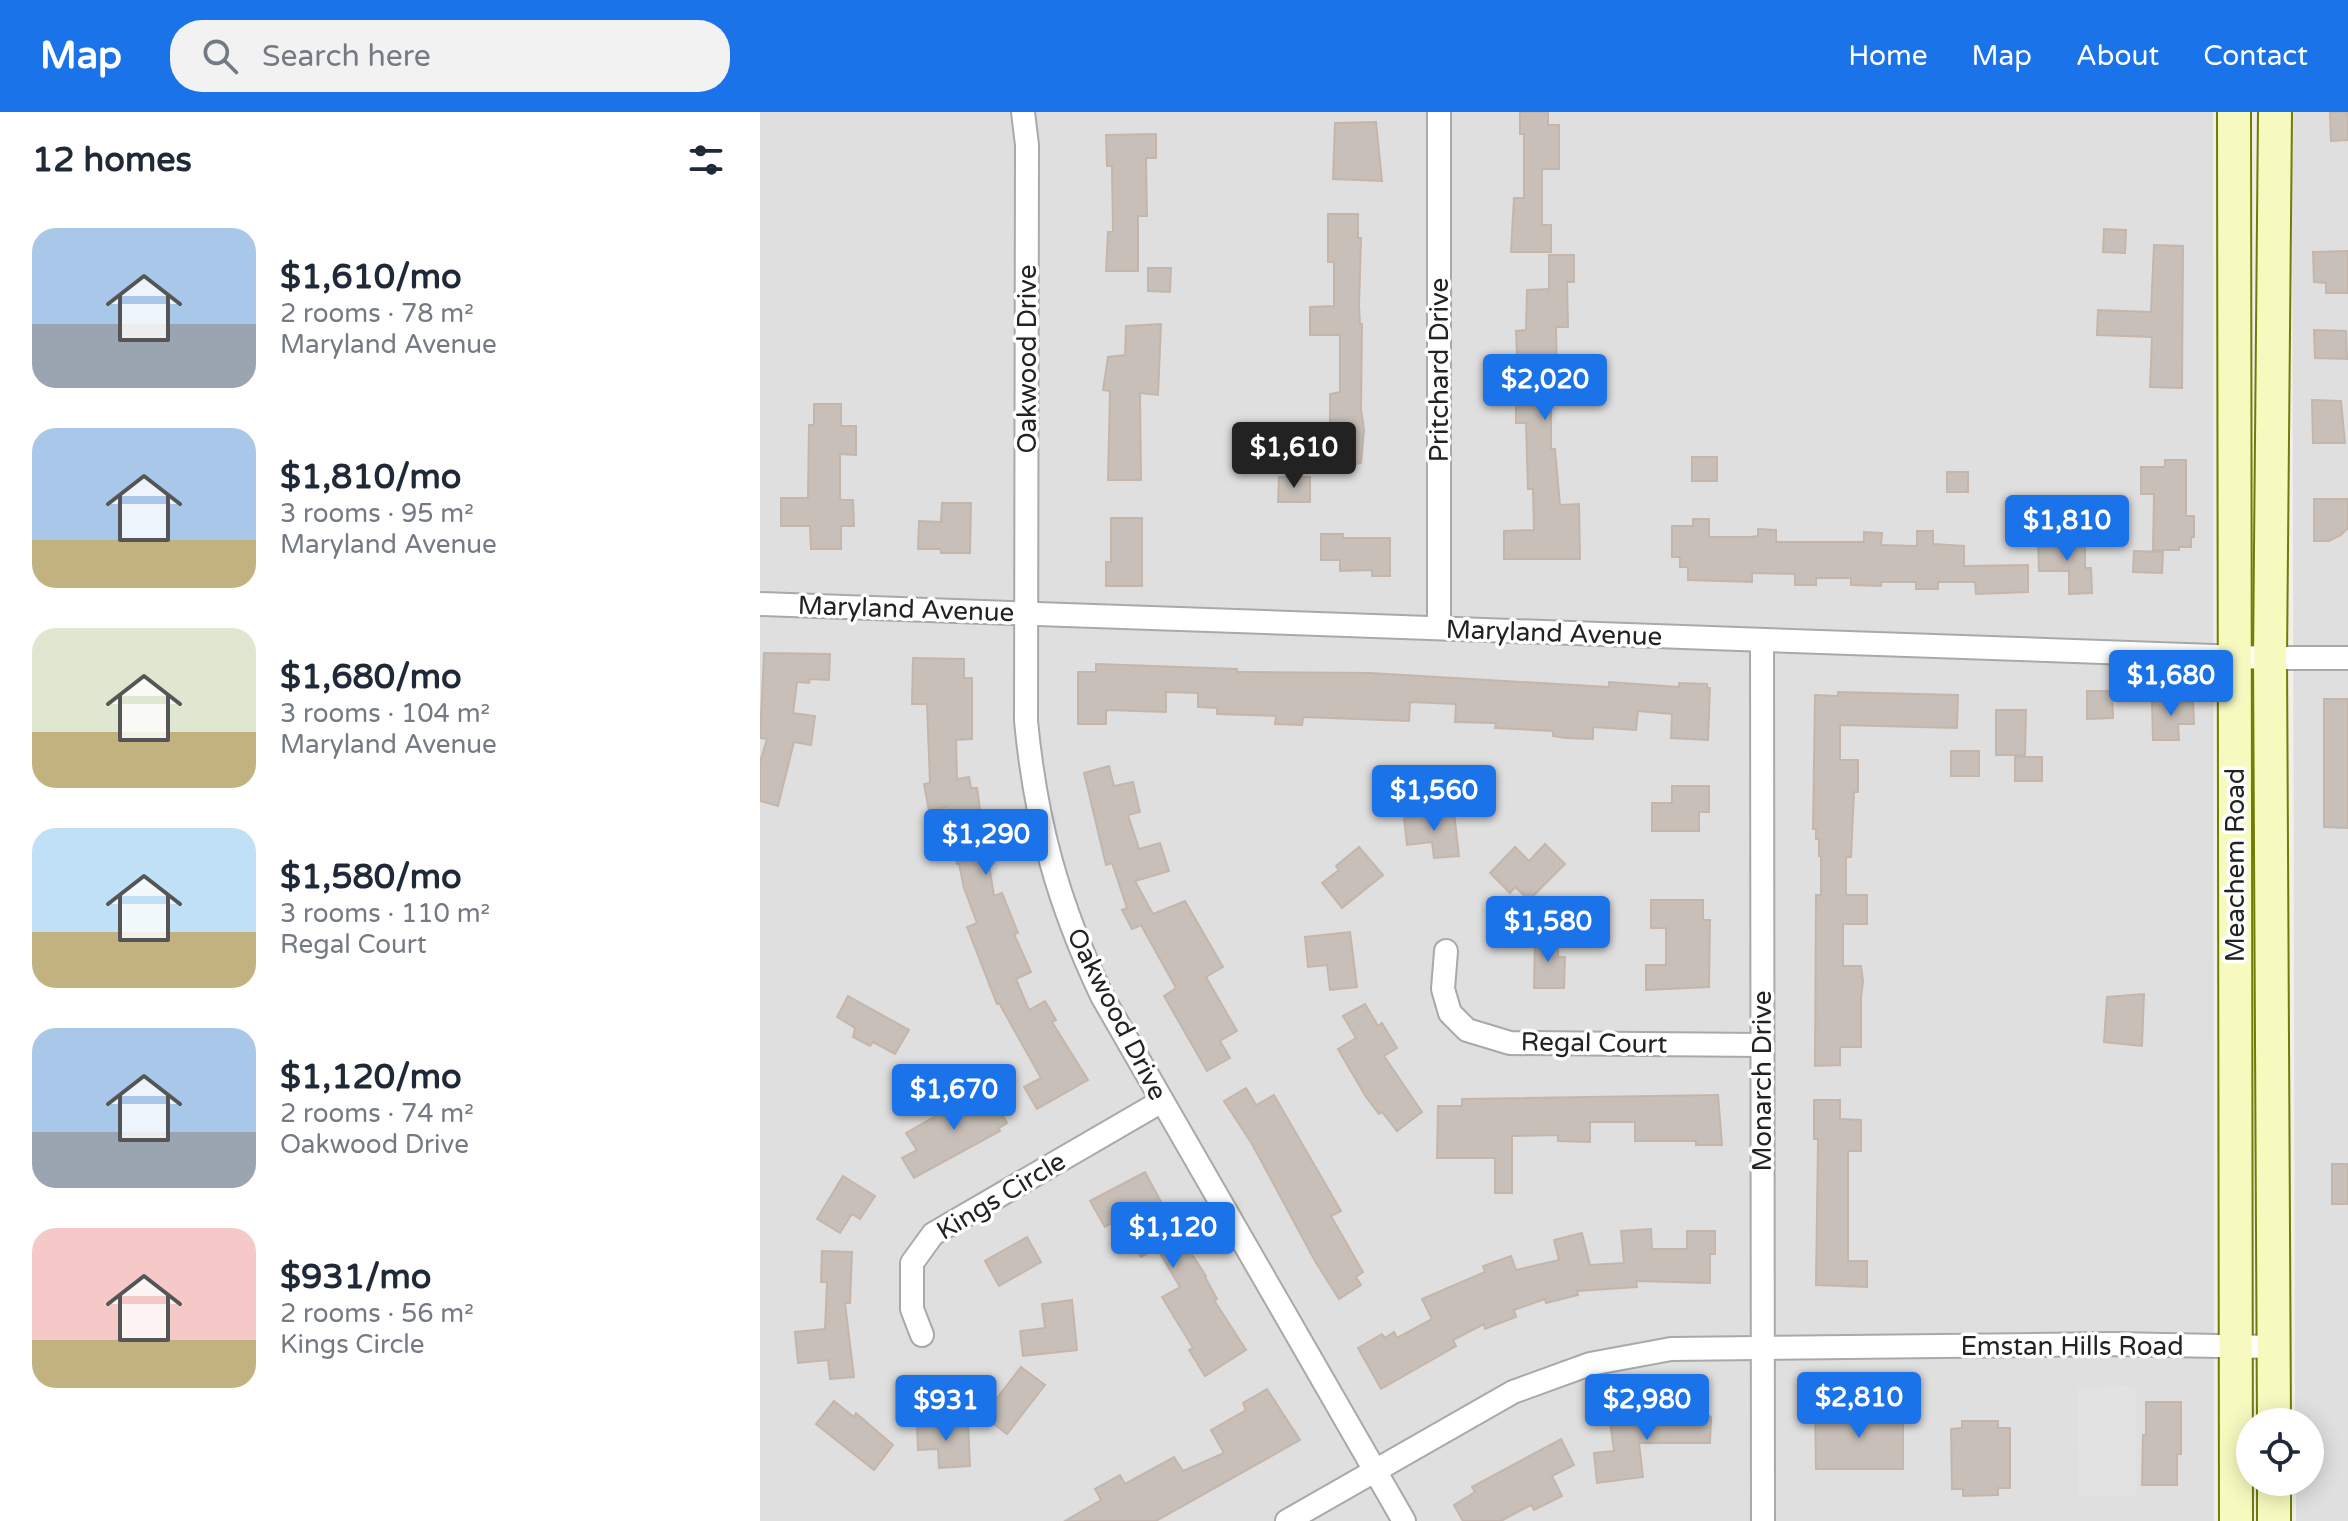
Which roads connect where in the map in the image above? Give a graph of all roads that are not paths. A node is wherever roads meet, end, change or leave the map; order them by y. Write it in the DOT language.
graph roads {
  1 [pos="1023,112"];
  2 [pos="1439,112"];
  3 [pos="2234,112"];
  4 [pos="2275,112"];
  5 [pos="2274,383"];
  6 [pos="2235,384"];
  7 [pos="760,604"];
  8 [pos="1028,613"];
  9 [pos="1439,628"];
  10 [pos="1762,640"];
  11 [pos="2234,657"];
  12 [pos="2270,658"];
  13 [pos="2348,658"];
  14 [pos="1446,951"];
  15 [pos="2236,1019"];
  16 [pos="2272,1019"];
  17 [pos="1762,1045"];
  18 [pos="1162,1101"];
  19 [pos="922,1335"];
  20 [pos="1763,1347"];
  21 [pos="2235,1347"];
  22 [pos="2274,1347"];
  23 [pos="2274,1408"];
  24 [pos="1376,1469"];
  25 [pos="2274,1496"];
  26 [pos="1287,1521"];
  27 [pos="1404,1521"];
  28 [pos="1763,1521"];
  29 [pos="2236,1521"];
  30 [pos="2274,1521"];
  1 -- 8 [label="street, Oakwood Drive"];
  2 -- 9 [label="street, Pritchard Drive"];
  3 -- 6 [label="street, Meachem Road"];
  4 -- 5 [label="street, Meachem Road"];
  5 -- 6 [label="street"];
  5 -- 12 [label="street, Meachem Road"];
  6 -- 11 [label="street, Meachem Road"];
  7 -- 8 [label="street, Maryland Avenue"];
  8 -- 9 [label="street, Maryland Avenue"];
  8 -- 18 [label="street, Oakwood Drive"];
  9 -- 10 [label="street, Maryland Avenue"];
  10 -- 11 [label="street, Maryland Avenue"];
  10 -- 17 [label="street, Monarch Drive"];
  11 -- 12 [label="street, Maryland Avenue"];
  11 -- 15 [label="street, Meachem Road"];
  12 -- 13 [label="street, Maryland Avenue"];
  12 -- 16 [label="street, Meachem Road"];
  14 -- 17 [label="street, Regal Court"];
  15 -- 16 [label="street"];
  15 -- 21 [label="street, Meachem Road"];
  16 -- 22 [label="street, Meachem Road"];
  17 -- 20 [label="street, Monarch Drive"];
  18 -- 19 [label="street, Kings Circle"];
  18 -- 24 [label="street, Oakwood Drive"];
  20 -- 21 [label="street, Emstan Hills Road"];
  20 -- 24 [label="street, Emstan Hills Road"];
  20 -- 28 [label="street, Monarch Drive"];
  21 -- 22 [label="street, Emstan Hills Road"];
  21 -- 29 [label="street, Meachem Road"];
  22 -- 23 [label="street, Meachem Road"];
  24 -- 26 [label="street, Emstan Hills Road"];
  24 -- 27 [label="street, Oakwood Drive"];
  25 -- 30 [label="street"];
}
